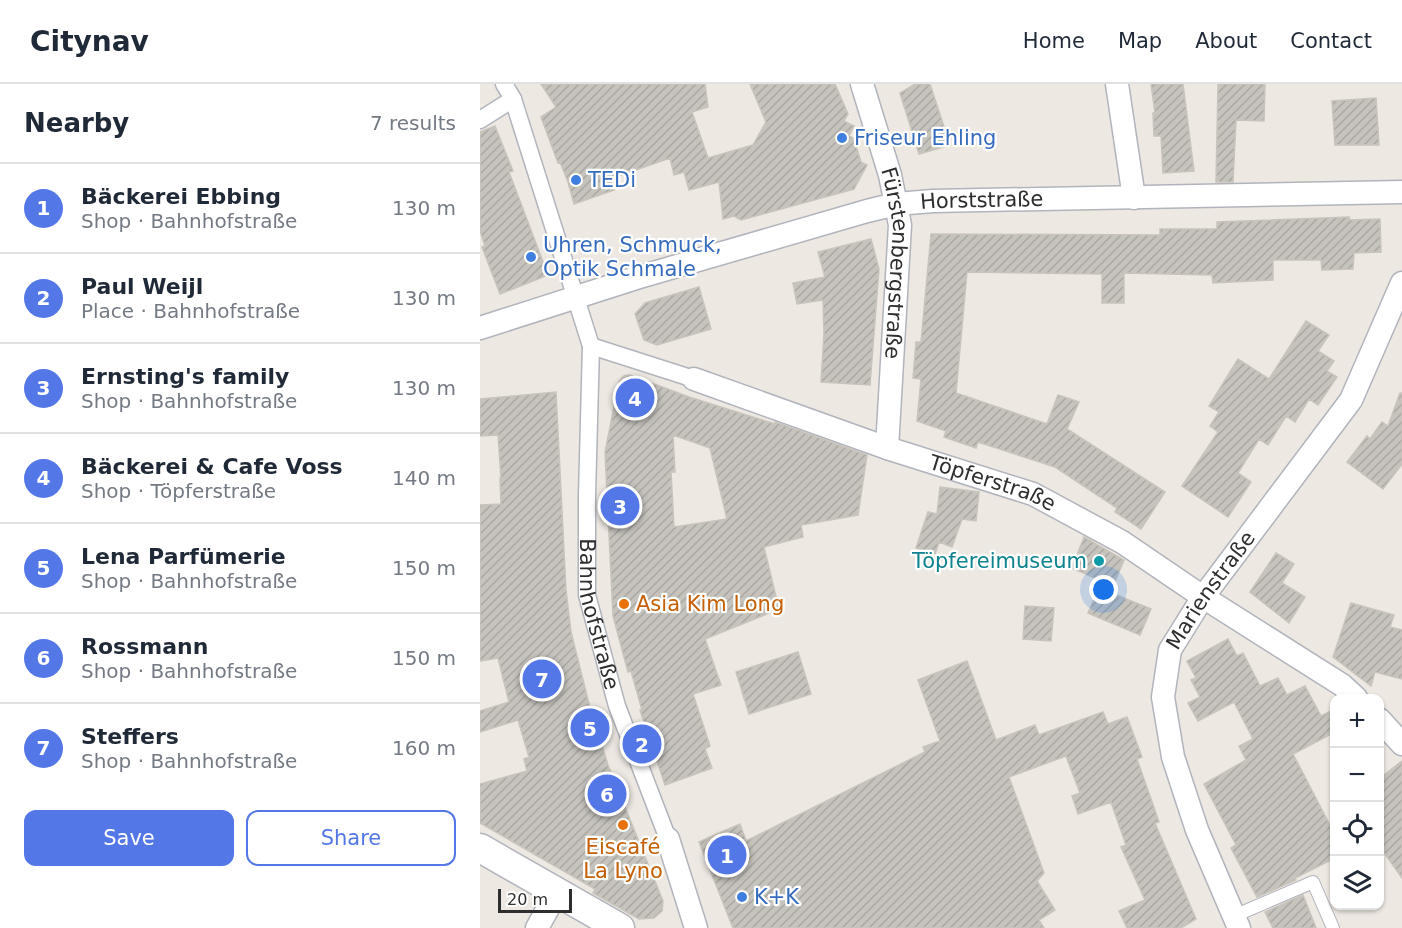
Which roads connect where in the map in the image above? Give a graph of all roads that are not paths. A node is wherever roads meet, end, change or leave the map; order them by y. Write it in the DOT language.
graph roads {
  1 [pos="504,84"];
  2 [pos="862,84"];
  3 [pos="1117,84"];
  4 [pos="513,99"];
  5 [pos="480,120"];
  6 [pos="1402,192"];
  7 [pos="1134,198"];
  8 [pos="896,204"];
  9 [pos="1402,283"];
  10 [pos="576,297"];
  11 [pos="480,328"];
  12 [pos="591,346"];
  13 [pos="694,379"];
  14 [pos="887,447"];
  15 [pos="1203,597"];
  16 [pos="1351,694"];
  17 [pos="1384,724"];
  18 [pos="1402,744"];
  19 [pos="668,839"];
  20 [pos="480,848"];
  21 [pos="558,892"];
  22 [pos="1236,922"];
  23 [pos="537,928"];
  24 [pos="620,928"];
  25 [pos="696,928"];
  26 [pos="1333,928"];
  1 -- 4 [label="street, Bahnhofstraße"];
  2 -- 8 [label="street, Fürstenbergstraße"];
  3 -- 7 [label="street"];
  4 -- 5 [label="street"];
  4 -- 10 [label="street, Bahnhofstraße"];
  6 -- 7 [label="street, Horststraße"];
  7 -- 8 [label="street, Horststraße"];
  8 -- 10 [label="street, Horststraße"];
  8 -- 14 [label="street, Fürstenbergstraße"];
  9 -- 15 [label="street, Marienstraße"];
  10 -- 11 [label="street, Horststraße"];
  10 -- 12 [label="street, Bahnhofstraße"];
  12 -- 13 [label="street, Töpferstraße"];
  12 -- 19 [label="street, Bahnhofstraße"];
  13 -- 14 [label="street, Töpferstraße"];
  14 -- 15 [label="street, Töpferstraße"];
  15 -- 16 [label="street, Töpferstraße"];
  15 -- 22 [label="street, Marienstraße"];
  17 -- 18 [label="street"];
  19 -- 25 [label="street, Bahnhofstraße"];
  20 -- 21 [label="street"];
  21 -- 23 [label="street"];
  21 -- 24 [label="street"];
  22 -- 26 [label="lane"];
}
